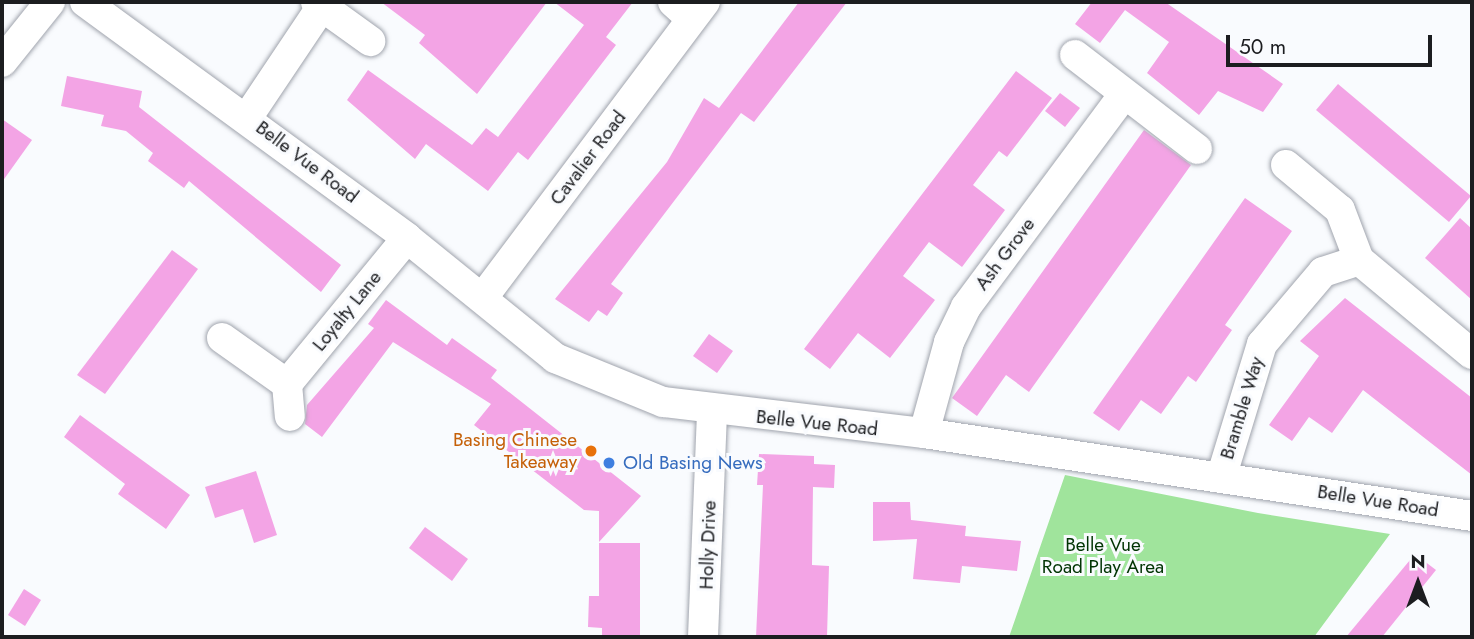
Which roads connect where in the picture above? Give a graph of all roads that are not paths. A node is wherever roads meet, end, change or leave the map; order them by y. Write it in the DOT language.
graph roads {
  1 [pos="50,2"];
  2 [pos="85,2"];
  3 [pos="319,4"];
  4 [pos="690,7"];
  5 [pos="370,41"];
  6 [pos="1075,55"];
  7 [pos="2,62"];
  8 [pos="1124,94"];
  9 [pos="247,118"];
  10 [pos="1197,149"];
  11 [pos="1286,165"];
  12 [pos="407,238"];
  13 [pos="1359,260"];
  14 [pos="484,296"];
  15 [pos="222,338"];
  16 [pos="1472,354"];
  17 [pos="287,384"];
  18 [pos="712,410"];
  19 [pos="290,415"];
  20 [pos="924,433"];
  21 [pos="1221,478"];
  22 [pos="1472,516"];
  23 [pos="704,637"];
  1 -- 7 [label="street"];
  2 -- 9 [label="street, Belle Vue Road"];
  3 -- 5 [label="street, Belle Vue Road"];
  3 -- 9 [label="street, Belle Vue Road"];
  4 -- 14 [label="street, Cavalier Road"];
  6 -- 8 [label="street"];
  8 -- 10 [label="street"];
  8 -- 20 [label="street, Ash Grove"];
  9 -- 12 [label="street, Belle Vue Road"];
  11 -- 13 [label="street"];
  12 -- 14 [label="street, Belle Vue Road"];
  12 -- 17 [label="street, Loyalty Lane"];
  13 -- 16 [label="street"];
  13 -- 21 [label="street, Bramble Way"];
  14 -- 18 [label="street, Belle Vue Road"];
  15 -- 17 [label="street"];
  17 -- 19 [label="street"];
  18 -- 20 [label="street, Belle Vue Road"];
  18 -- 23 [label="street, Holly Drive"];
  20 -- 21 [label="street, Belle Vue Road"];
  21 -- 22 [label="street, Belle Vue Road"];
}
